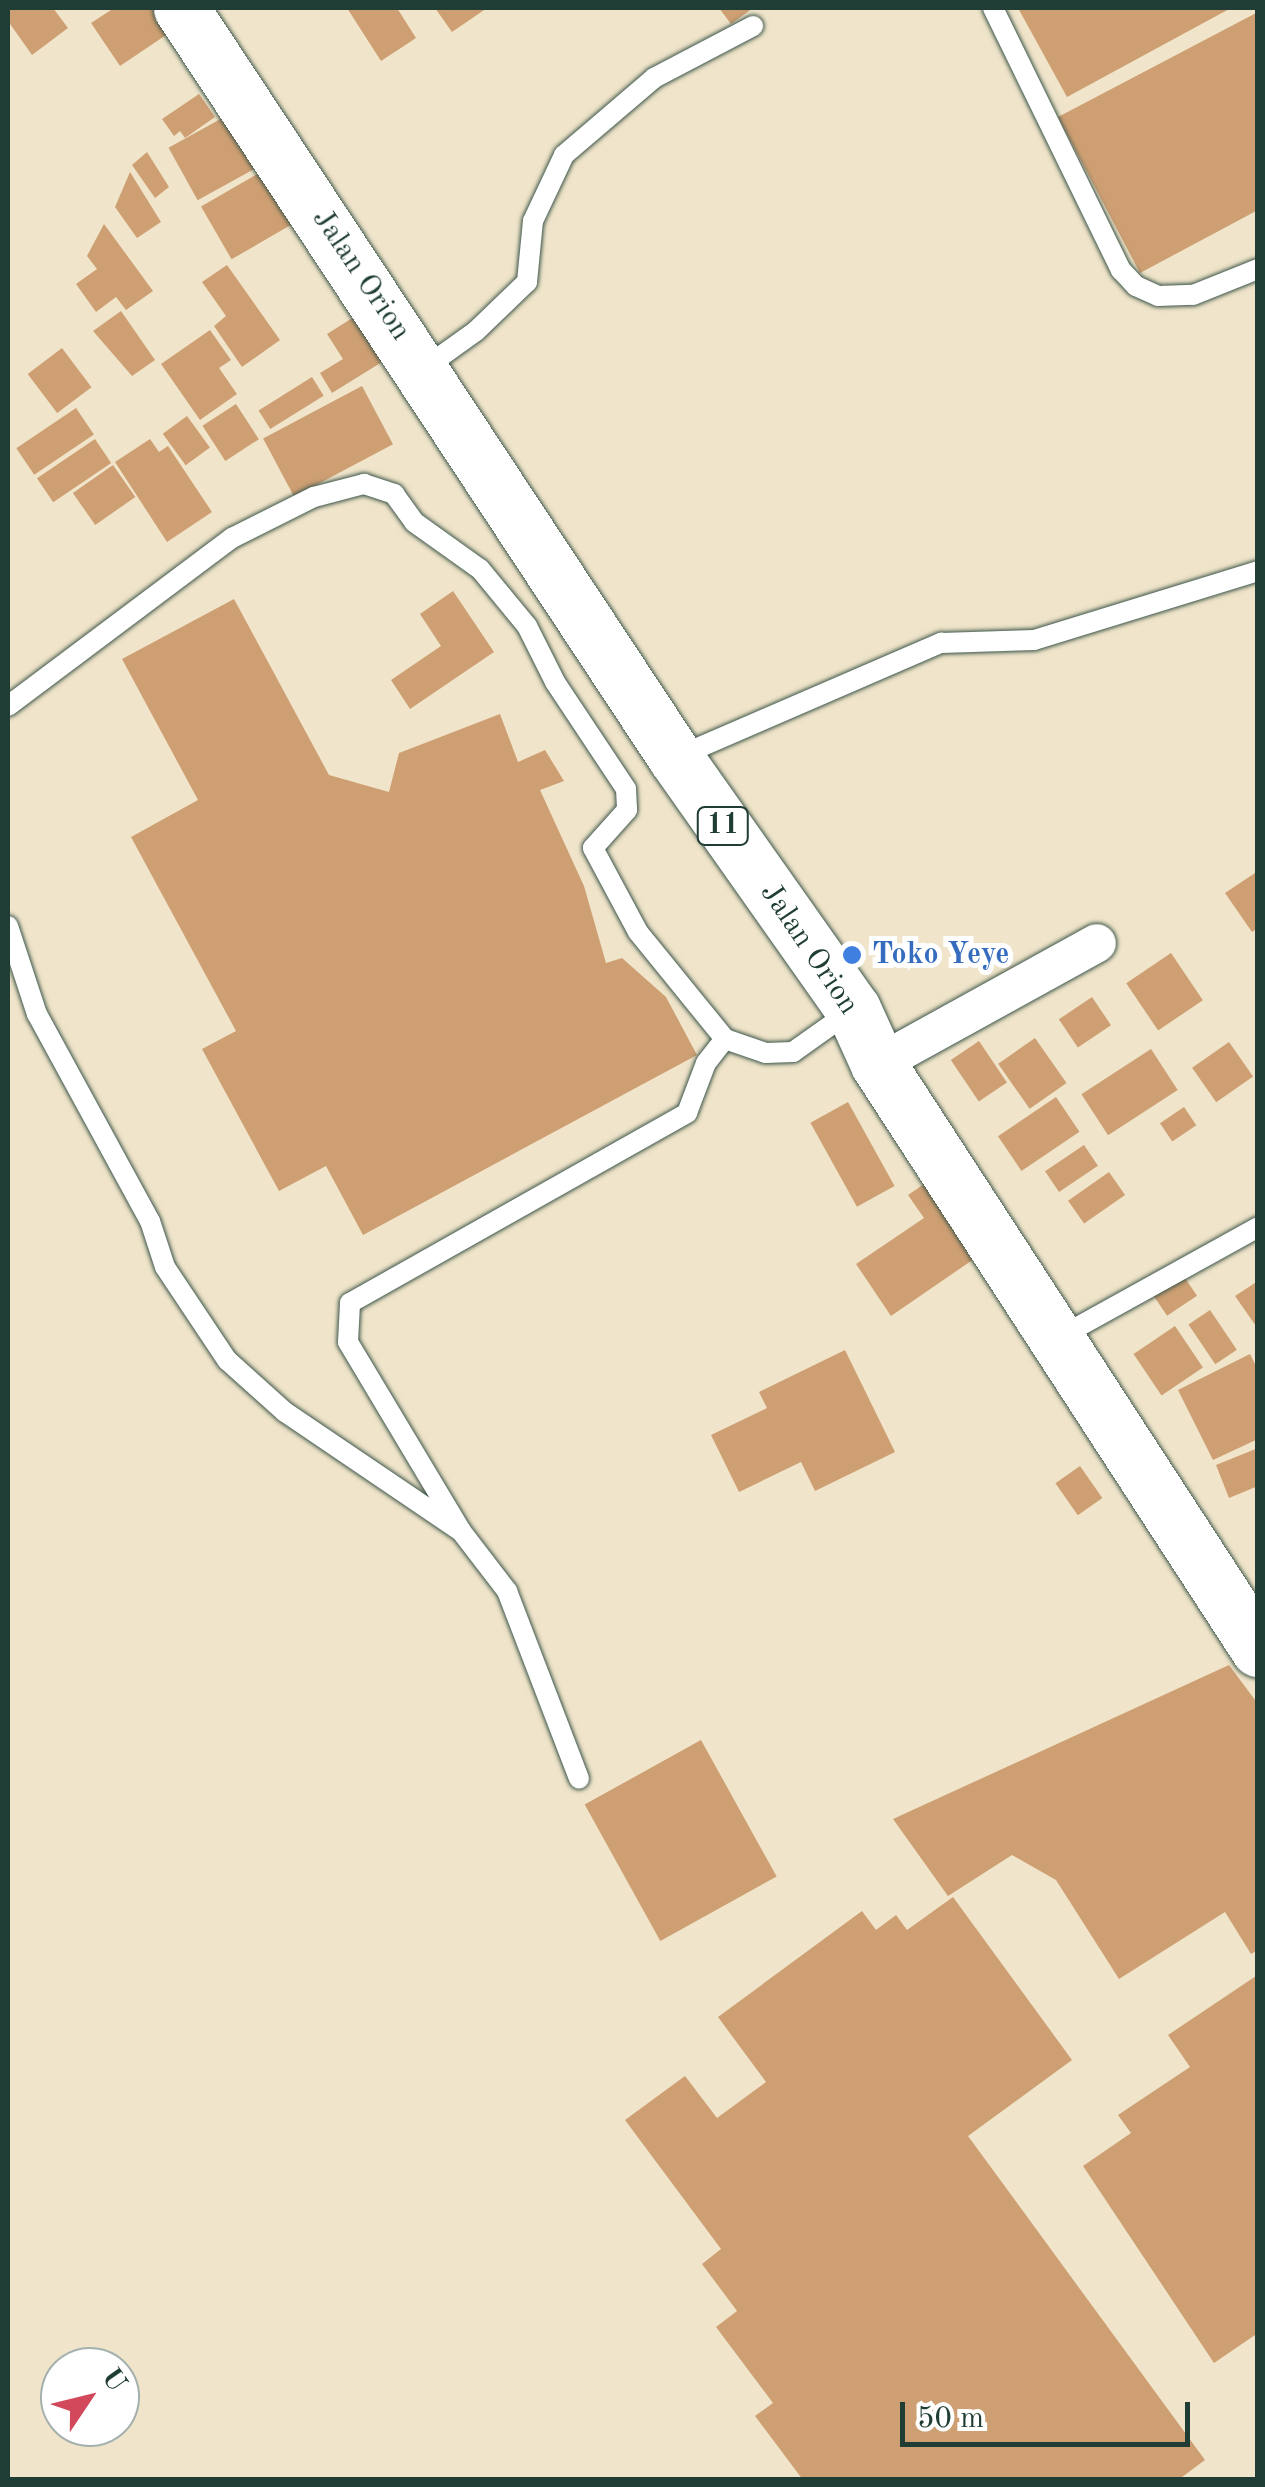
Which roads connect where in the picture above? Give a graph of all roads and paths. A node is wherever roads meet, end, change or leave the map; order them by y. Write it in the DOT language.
graph roads {
  1 [pos="182,8"];
  2 [pos="993,8"];
  3 [pos="753,26"];
  4 [pos="1258,269"];
  5 [pos="423,368"];
  6 [pos="1258,571"];
  7 [pos="8,706"];
  8 [pos="675,758"];
  9 [pos="8,926"];
  10 [pos="1097,943"];
  11 [pos="853,1009"];
  12 [pos="726,1039"];
  13 [pos="878,1064"];
  14 [pos="1258,1228"];
  15 [pos="1057,1338"];
  16 [pos="461,1531"];
  17 [pos="1258,1649"];
  18 [pos="579,1778"];
  1 -- 5 [label="highway, Jalan Orion / 11"];
  2 -- 4 [label="lane"];
  3 -- 5 [label="lane"];
  5 -- 8 [label="highway, Jalan Orion / 11"];
  6 -- 8 [label="lane"];
  7 -- 12 [label="lane"];
  8 -- 11 [label="highway, Jalan Orion / 11"];
  9 -- 16 [label="lane"];
  10 -- 13 [label="street"];
  11 -- 12 [label="lane"];
  11 -- 13 [label="highway, Jalan Orion / 11"];
  12 -- 16 [label="lane"];
  13 -- 15 [label="highway, Jalan Orion / 11"];
  14 -- 15 [label="lane"];
  15 -- 17 [label="highway, Jalan Orion / 11"];
  16 -- 18 [label="lane"];
}
